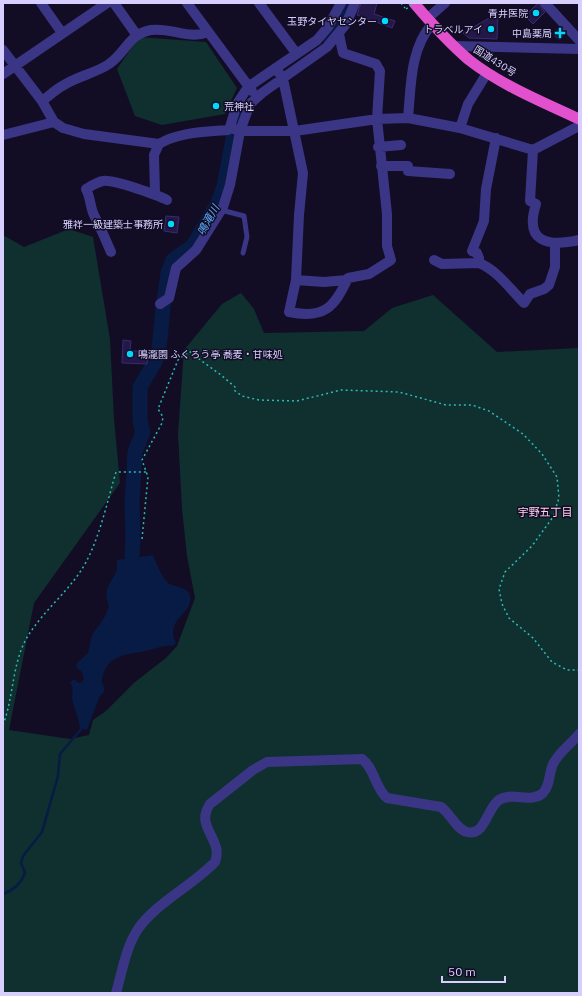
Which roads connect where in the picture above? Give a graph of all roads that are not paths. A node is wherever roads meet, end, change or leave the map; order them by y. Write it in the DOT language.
graph roads {
  1 [pos="41,3"];
  2 [pos="107,3"];
  3 [pos="114,3"];
  4 [pos="187,3"];
  5 [pos="259,3"];
  6 [pos="331,3"];
  7 [pos="354,3"];
  8 [pos="415,3"];
  9 [pos="445,3"];
  10 [pos="545,3"];
  11 [pos="342,15"];
  12 [pos="430,21"];
  13 [pos="208,32"];
  14 [pos="62,33"];
  15 [pos="136,34"];
  16 [pos="339,34"];
  17 [pos="579,40"];
  18 [pos="454,46"];
  19 [pos="579,49"];
  20 [pos="3,50"];
  21 [pos="296,53"];
  22 [pos="15,66"];
  23 [pos="487,73"];
  24 [pos="3,74"];
  25 [pos="280,74"];
  26 [pos="253,93"];
  27 [pos="42,101"];
  28 [pos="408,118"];
  29 [pos="579,118"];
  30 [pos="377,119"];
  31 [pos="54,122"];
  32 [pos="579,126"];
  33 [pos="460,128"];
  34 [pos="235,129"];
  35 [pos="295,131"];
  36 [pos="3,135"];
  37 [pos="496,138"];
  38 [pos="159,144"];
  39 [pos="401,145"];
  40 [pos="378,147"];
  41 [pos="533,150"];
  42 [pos="381,166"];
  43 [pos="450,174"];
  44 [pos="155,193"];
  45 [pos="168,200"];
  46 [pos="221,210"];
  47 [pos="579,240"];
  48 [pos="555,244"];
  49 [pos="111,252"];
  50 [pos="243,253"];
  51 [pos="434,260"];
  52 [pos="479,263"];
  53 [pos="296,280"];
  54 [pos="347,280"];
  55 [pos="164,302"];
  56 [pos="579,734"];
  57 [pos="116,993"];
  1 -- 14 [label="street"];
  2 -- 14 [label="street"];
  3 -- 15 [label="street"];
  4 -- 13 [label="street"];
  5 -- 21 [label="street"];
  6 -- 11 [label="street"];
  7 -- 11 [label="street"];
  8 -- 12 [label="highway, 国道430号"];
  9 -- 12 [label="street"];
  10 -- 17 [label="street"];
  11 -- 16 [label="street"];
  11 -- 21 [label="street"];
  12 -- 18 [label="highway, 国道430号"];
  12 -- 28 [label="street"];
  13 -- 15 [label="street"];
  13 -- 26 [label="street"];
  14 -- 22 [label="street"];
  15 -- 27 [label="street"];
  16 -- 25 [label="street"];
  16 -- 30 [label="street"];
  18 -- 19 [label="street"];
  18 -- 23 [label="highway, 国道430号"];
  20 -- 22 [label="street"];
  21 -- 25 [label="street"];
  22 -- 24 [label="street"];
  22 -- 27 [label="street"];
  23 -- 29 [label="highway, 国道430号"];
  23 -- 33 [label="street"];
  25 -- 26 [label="street"];
  25 -- 35 [label="street"];
  26 -- 34 [label="street"];
  27 -- 31 [label="street"];
  28 -- 30 [label="street"];
  28 -- 33 [label="street"];
  30 -- 35 [label="street"];
  30 -- 40 [label="street"];
  31 -- 36 [label="street"];
  31 -- 38 [label="street"];
  32 -- 41 [label="street"];
  33 -- 37 [label="street"];
  34 -- 35 [label="street"];
  34 -- 38 [label="street"];
  34 -- 46 [label="street"];
  35 -- 53 [label="street"];
  37 -- 41 [label="street"];
  37 -- 52 [label="street"];
  38 -- 44 [label="street"];
  39 -- 40 [label="street"];
  40 -- 42 [label="street"];
  41 -- 48 [label="street"];
  42 -- 43 [label="street"];
  42 -- 54 [label="street"];
  44 -- 45 [label="street"];
  44 -- 49 [label="street"];
  46 -- 50 [label="lane"];
  46 -- 55 [label="street"];
  47 -- 48 [label="street"];
  48 -- 52 [label="street"];
  51 -- 52 [label="street"];
  53 -- 54 [label="street"];
  53 -- 54 [label="street"];
  56 -- 57 [label="street"];
}
